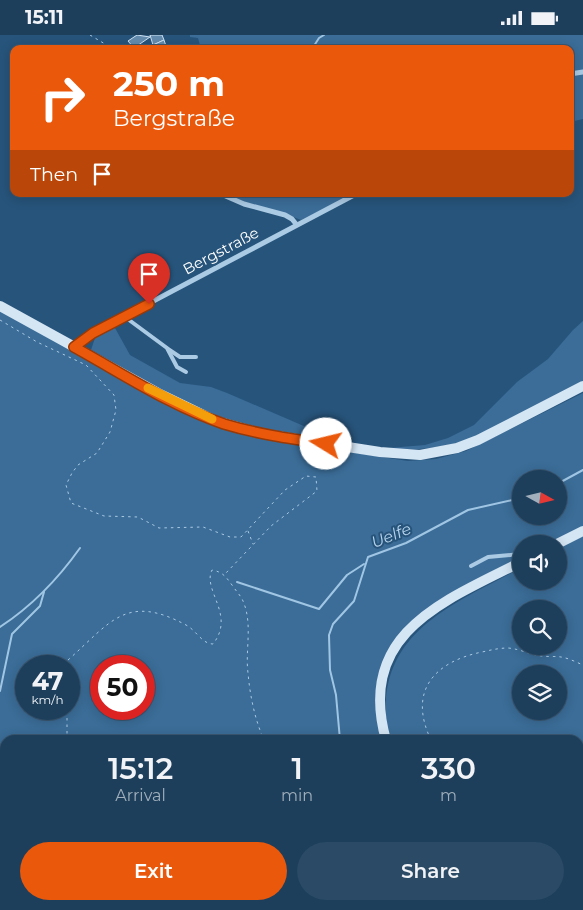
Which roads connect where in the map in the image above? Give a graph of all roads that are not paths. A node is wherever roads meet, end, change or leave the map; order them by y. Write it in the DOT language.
graph roads {
  1 [pos="228,197"];
  2 [pos="350,197"];
  3 [pos="296,225"];
  4 [pos="0,306"];
  5 [pos="125,317"];
  6 [pos="74,347"];
  7 [pos="167,348"];
  8 [pos="196,357"];
  9 [pos="186,373"];
  10 [pos="583,386"];
  11 [pos="583,531"];
  12 [pos="567,539"];
  13 [pos="512,555"];
  14 [pos="471,566"];
  15 [pos="512,567"];
  16 [pos="385,735"];
  1 -- 3 [label="street"];
  2 -- 3 [label="street, Bergstraße"];
  3 -- 5 [label="street, Bergstraße"];
  4 -- 6 [label="main road"];
  5 -- 6 [label="street, Bergstraße"];
  5 -- 7 [label="lane"];
  6 -- 10 [label="main road"];
  7 -- 8 [label="lane"];
  7 -- 9 [label="lane"];
  11 -- 12 [label="main road"];
  13 -- 14 [label="lane"];
  15 -- 16 [label="main road"];
}
